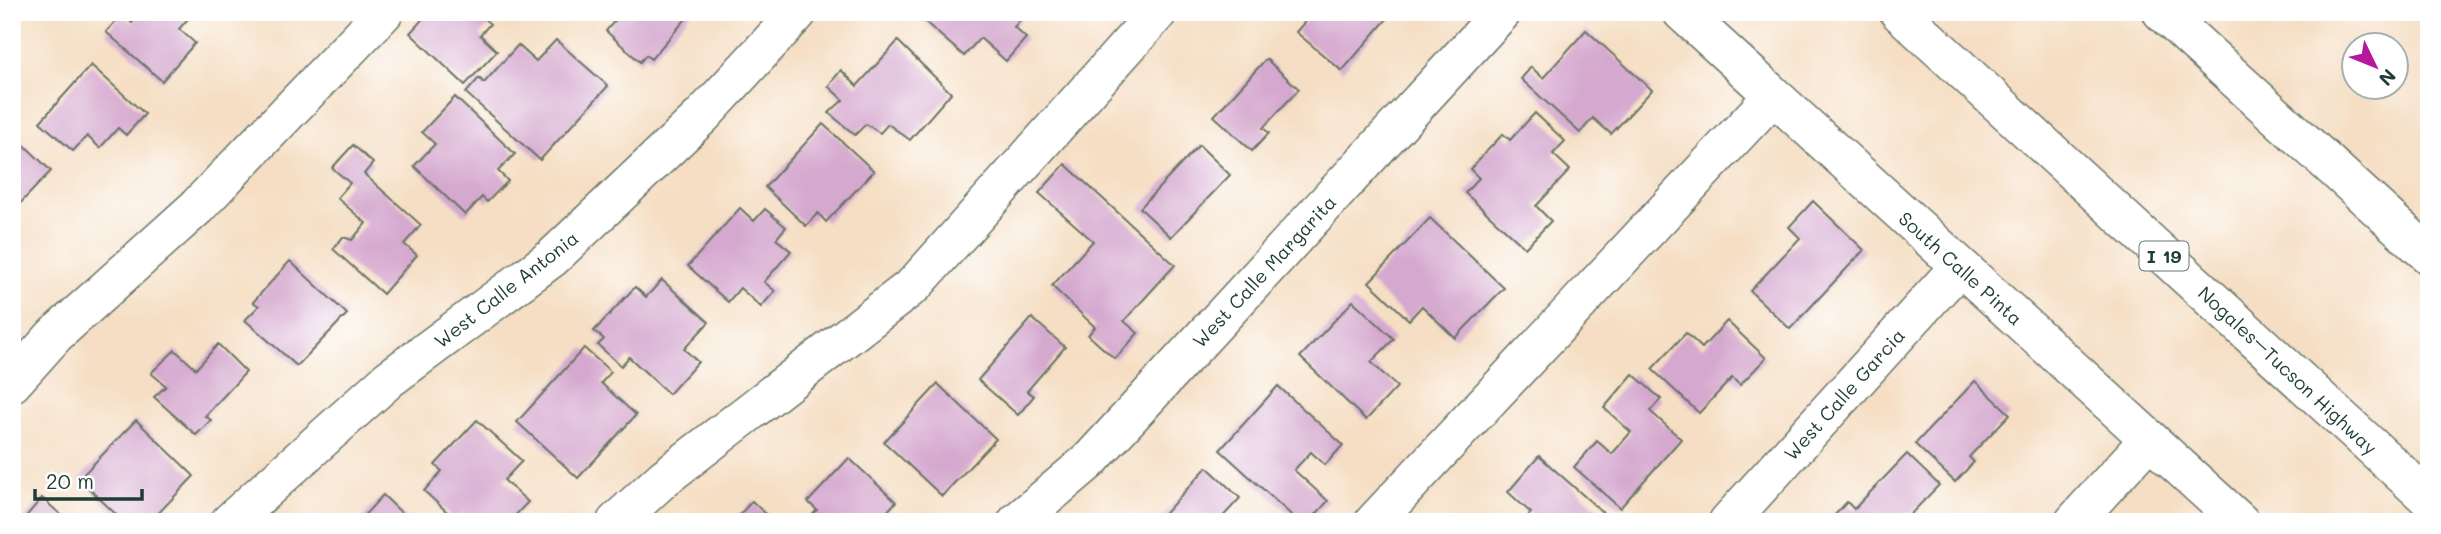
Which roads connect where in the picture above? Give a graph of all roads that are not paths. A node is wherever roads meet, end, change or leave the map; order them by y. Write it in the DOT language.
graph roads {
  1 [pos="384,12"];
  2 [pos="798,12"];
  3 [pos="1158,12"];
  4 [pos="1502,12"];
  5 [pos="1682,12"];
  6 [pos="1899,12"];
  7 [pos="2162,12"];
  8 [pos="2198,12"];
  9 [pos="1773,96"];
  10 [pos="2420,246"];
  11 [pos="1959,267"];
  12 [pos="12,383"];
  13 [pos="2149,439"];
  14 [pos="2429,499"];
  15 [pos="230,522"];
  16 [pos="616,522"];
  17 [pos="1017,522"];
  18 [pos="1374,522"];
  19 [pos="1728,522"];
  20 [pos="2074,522"];
  21 [pos="2240,522"];
  1 -- 12 [label="main road"];
  2 -- 15 [label="main road, West Calle Antonia"];
  3 -- 16 [label="main road"];
  4 -- 17 [label="main road, West Calle Margarita"];
  5 -- 9 [label="main road, South Calle Pinta"];
  6 -- 14 [label="main road, Nogales–Tucson Highway / I 19"];
  7 -- 10 [label="main road"];
  8 -- 10 [label="main road"];
  9 -- 11 [label="main road, South Calle Pinta"];
  9 -- 18 [label="main road"];
  11 -- 13 [label="main road, South Calle Pinta"];
  11 -- 19 [label="main road, West Calle Garcia"];
  13 -- 20 [label="main road"];
  13 -- 21 [label="main road, South Calle Pinta"];
}
